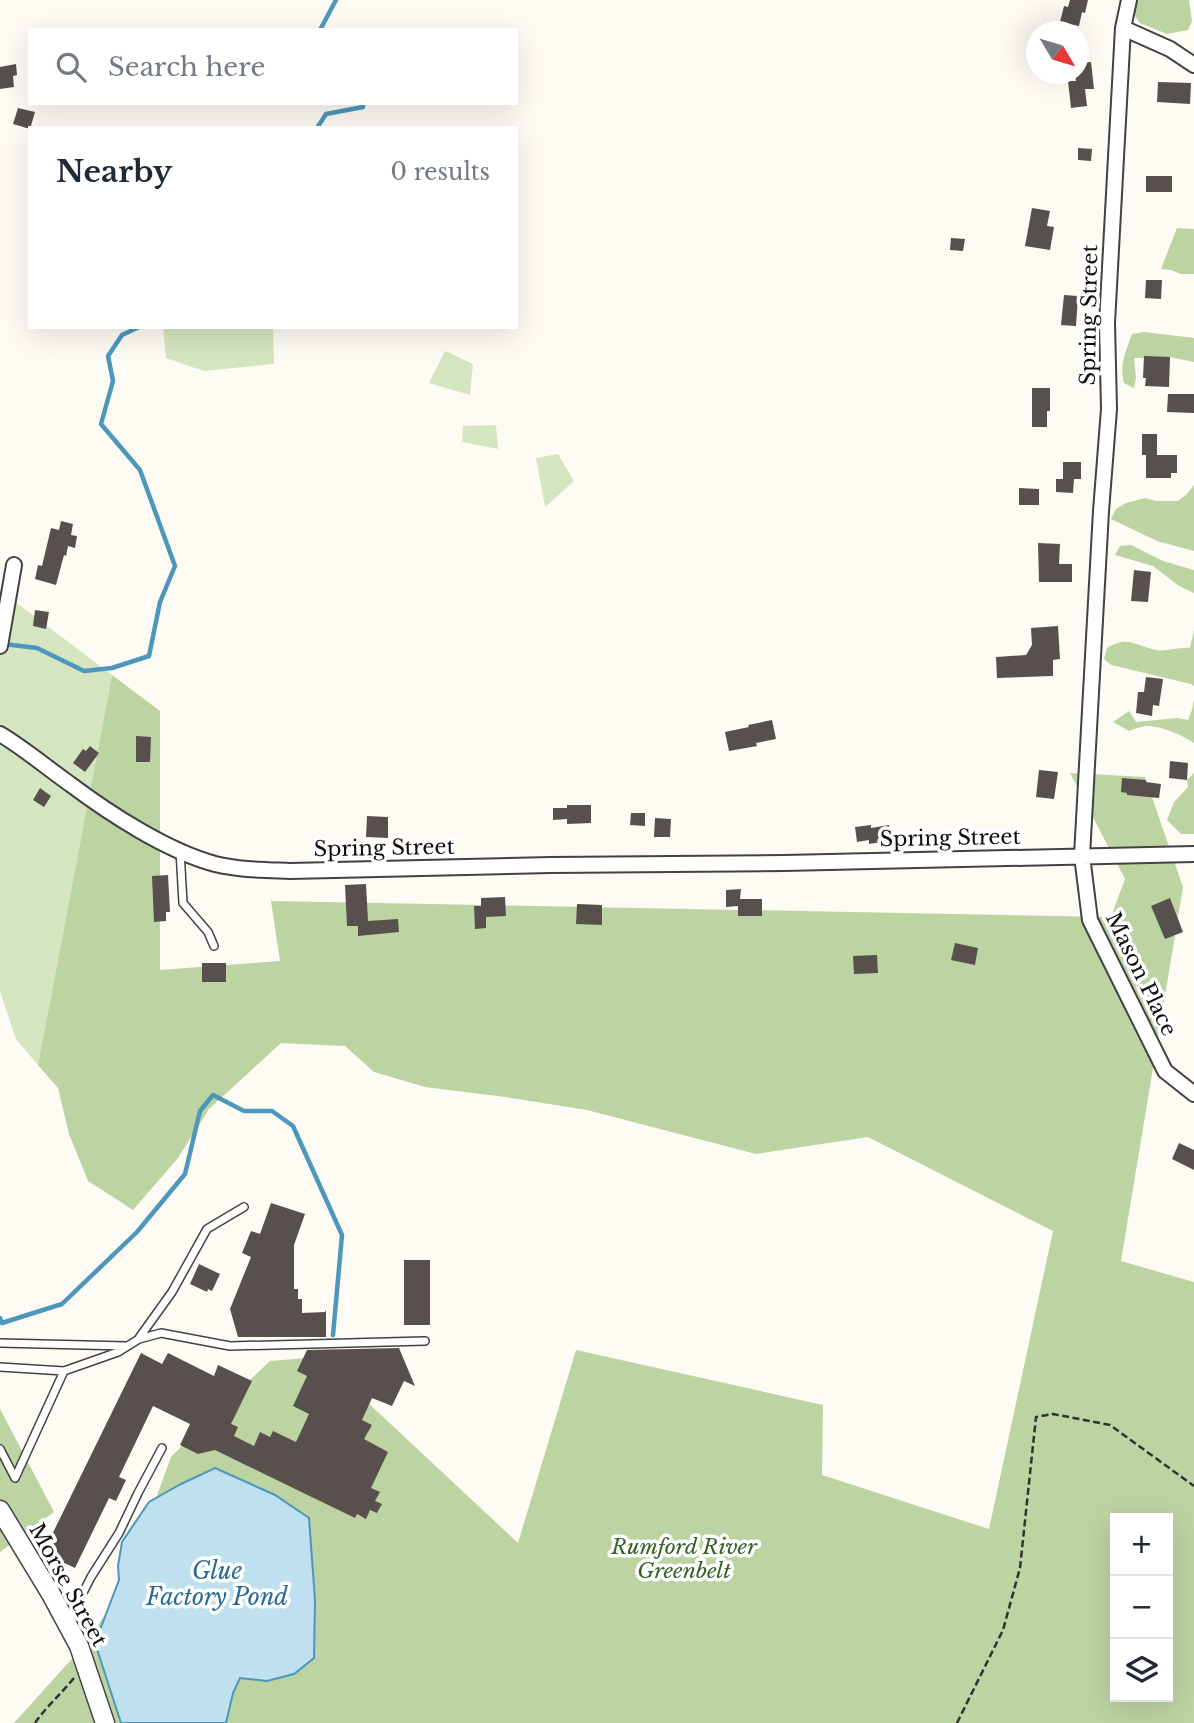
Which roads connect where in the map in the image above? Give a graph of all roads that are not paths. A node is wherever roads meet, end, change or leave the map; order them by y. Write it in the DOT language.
graph roads {
  1 [pos="1129,0"];
  2 [pos="1124,28"];
  3 [pos="1194,65"];
  4 [pos="14,565"];
  5 [pos="1,643"];
  6 [pos="0,734"];
  7 [pos="180,850"];
  8 [pos="1194,855"];
  9 [pos="1082,856"];
  10 [pos="214,946"];
  11 [pos="1194,1094"];
  12 [pos="244,1207"];
  13 [pos="139,1339"];
  14 [pos="425,1341"];
  15 [pos="0,1343"];
  16 [pos="127,1346"];
  17 [pos="0,1367"];
  18 [pos="64,1371"];
  19 [pos="162,1448"];
  20 [pos="0,1449"];
  21 [pos="0,1510"];
  22 [pos="68,1622"];
  23 [pos="105,1723"];
  1 -- 2 [label="street, Spring Street"];
  2 -- 3 [label="street"];
  2 -- 9 [label="street, Spring Street"];
  4 -- 5 [label="street"];
  6 -- 7 [label="street, Spring Street"];
  7 -- 9 [label="street, Spring Street"];
  7 -- 10 [label="lane"];
  8 -- 9 [label="street"];
  9 -- 11 [label="street, Mason Place"];
  12 -- 13 [label="lane"];
  13 -- 14 [label="lane"];
  13 -- 16 [label="lane"];
  15 -- 16 [label="lane"];
  16 -- 18 [label="lane"];
  17 -- 18 [label="lane"];
  18 -- 20 [label="lane"];
  19 -- 22 [label="lane"];
  21 -- 22 [label="street, Morse Street"];
  22 -- 23 [label="street, Morse Street"];
}
